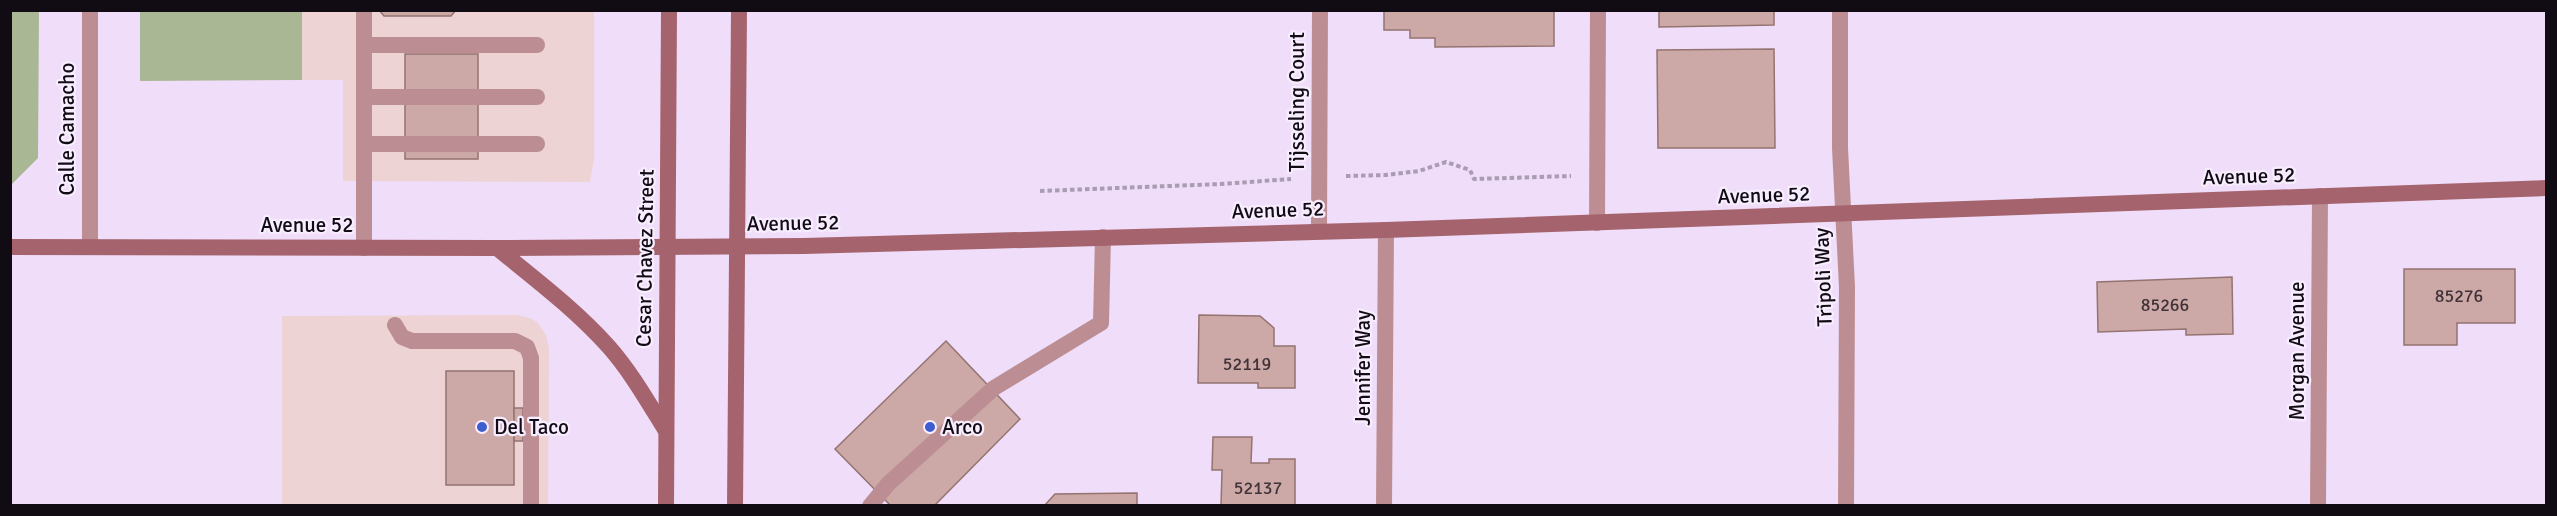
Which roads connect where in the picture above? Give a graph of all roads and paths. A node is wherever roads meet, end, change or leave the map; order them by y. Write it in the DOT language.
graph roads {
  1 [pos="90,10"];
  2 [pos="364,10"];
  3 [pos="669,10"];
  4 [pos="738,10"];
  5 [pos="1320,10"];
  6 [pos="1598,10"];
  7 [pos="1840,10"];
  8 [pos="364,45"];
  9 [pos="537,45"];
  10 [pos="364,97"];
  11 [pos="537,97"];
  12 [pos="364,144"];
  13 [pos="537,144"];
  14 [pos="2547,189"];
  15 [pos="2320,196"];
  16 [pos="1844,215"];
  17 [pos="1598,223"];
  18 [pos="1386,230"];
  19 [pos="1319,231"];
  20 [pos="1102,237"];
  21 [pos="737,246"];
  22 [pos="667,247"];
  23 [pos="10,248"];
  24 [pos="90,248"];
  25 [pos="364,248"];
  26 [pos="497,248"];
  27 [pos="395,325"];
  28 [pos="666,432"];
  29 [pos="531,506"];
  30 [pos="666,506"];
  31 [pos="735,506"];
  32 [pos="870,506"];
  33 [pos="1384,506"];
  34 [pos="1846,506"];
  35 [pos="2318,506"];
  1 -- 24 [label="street, Calle Camacho"];
  2 -- 8 [label="street"];
  3 -- 22 [label="main road, Cesar Chavez Street"];
  4 -- 21 [label="main road"];
  5 -- 19 [label="street, Tijsseling Court"];
  6 -- 17 [label="street"];
  7 -- 16 [label="street, Tripoli Way"];
  8 -- 9 [label="street"];
  8 -- 10 [label="street"];
  10 -- 11 [label="street"];
  10 -- 12 [label="street"];
  12 -- 13 [label="street"];
  12 -- 25 [label="street"];
  14 -- 15 [label="main road, Avenue 52"];
  15 -- 16 [label="main road, Avenue 52"];
  15 -- 35 [label="street, Morgan Avenue"];
  16 -- 17 [label="main road, Avenue 52"];
  16 -- 34 [label="street, Tripoli Way"];
  17 -- 18 [label="main road, Avenue 52"];
  18 -- 19 [label="main road, Avenue 52"];
  18 -- 33 [label="street, Jennifer Way"];
  19 -- 20 [label="main road, Avenue 52"];
  20 -- 21 [label="main road, Avenue 52"];
  20 -- 32 [label="street"];
  21 -- 22 [label="main road, Avenue 52"];
  21 -- 31 [label="main road"];
  22 -- 26 [label="main road, Avenue 52"];
  22 -- 28 [label="main road, Cesar Chavez Street"];
  23 -- 24 [label="main road, Avenue 52"];
  24 -- 25 [label="main road, Avenue 52"];
  25 -- 26 [label="main road, Avenue 52"];
  26 -- 28 [label="main road"];
  27 -- 29 [label="street"];
  28 -- 30 [label="main road, Cesar Chavez Street"];
}
